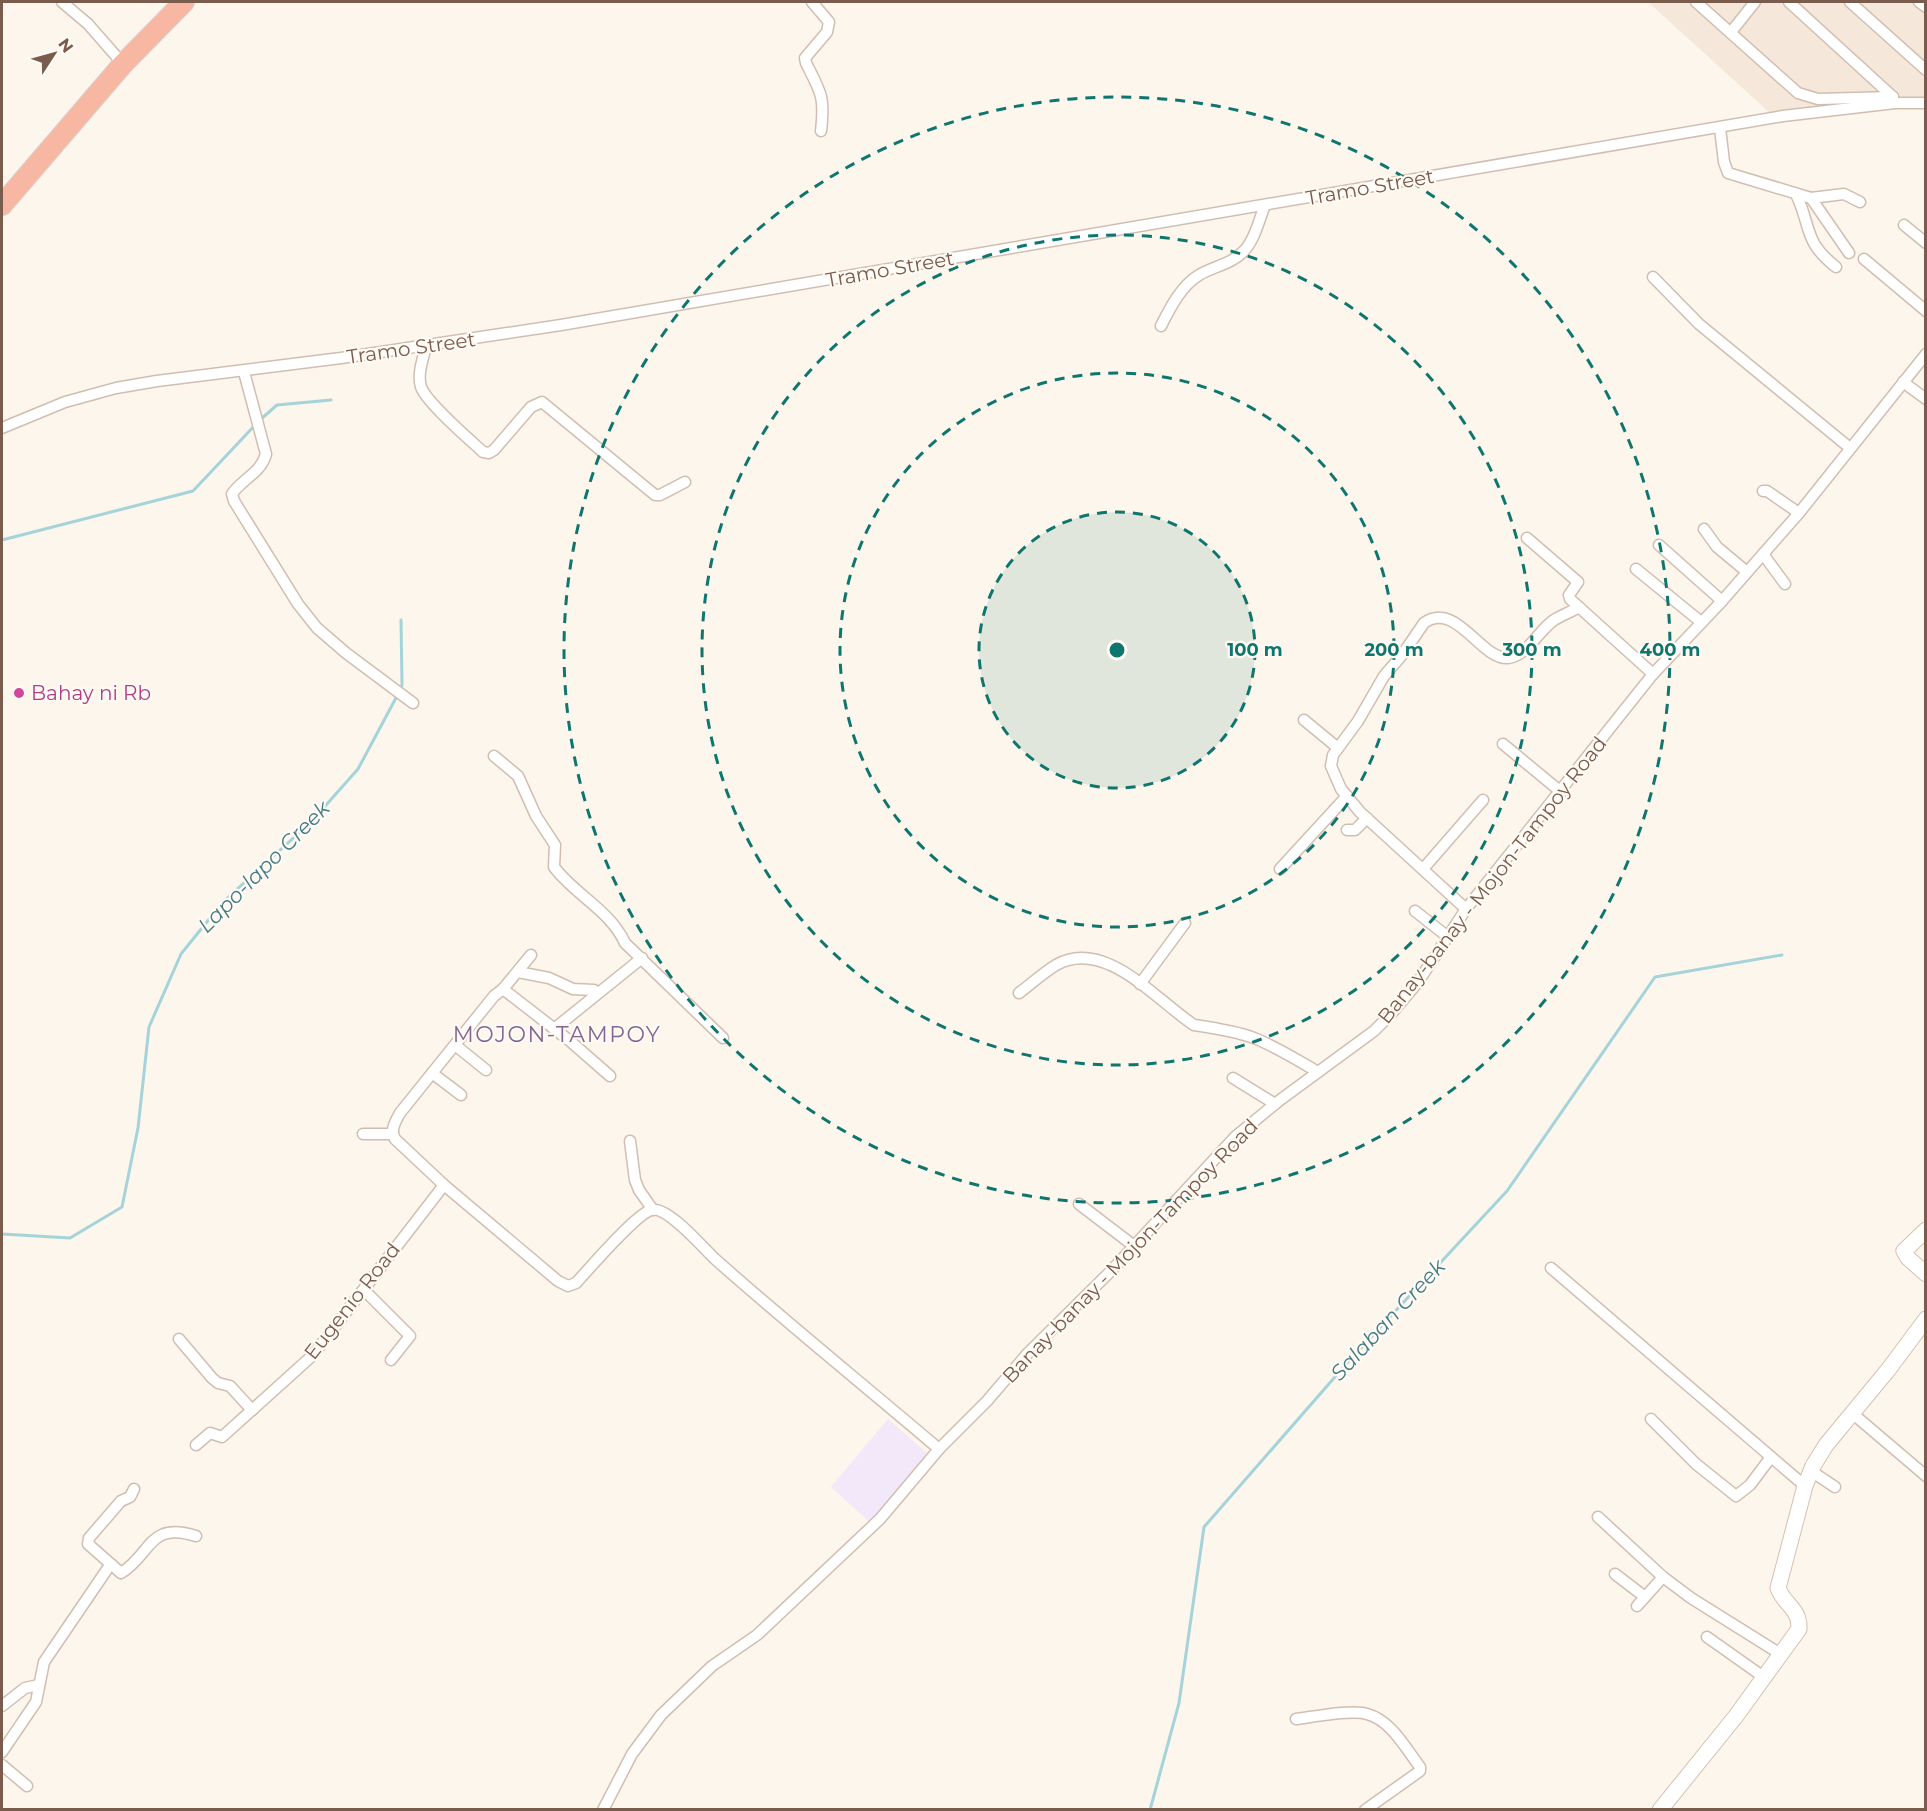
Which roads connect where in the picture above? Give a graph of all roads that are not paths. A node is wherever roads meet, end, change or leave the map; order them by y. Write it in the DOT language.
graph roads {
  1 [pos="62,2"];
  2 [pos="184,2"];
  3 [pos="812,2"];
  4 [pos="1696,2"];
  5 [pos="1755,2"];
  6 [pos="1789,2"];
  7 [pos="1850,2"];
  8 [pos="1919,2"];
  9 [pos="1926,7"];
  10 [pos="1731,32"];
  11 [pos="123,64"];
  12 [pos="1926,70"];
  13 [pos="1926,96"];
  14 [pos="1893,98"];
  15 [pos="1926,103"];
  16 [pos="1720,128"];
  17 [pos="821,130"];
  18 [pos="1796,194"];
  19 [pos="1811,198"];
  20 [pos="1860,202"];
  21 [pos="2,205"];
  22 [pos="1265,205"];
  23 [pos="1904,225"];
  24 [pos="1926,243"];
  25 [pos="1849,253"];
  26 [pos="1864,259"];
  27 [pos="1836,267"];
  28 [pos="1653,277"];
  29 [pos="1926,311"];
  30 [pos="1161,326"];
  31 [pos="426,346"];
  32 [pos="1926,354"];
  33 [pos="244,372"];
  34 [pos="1903,382"];
  35 [pos="1926,399"];
  36 [pos="2,428"];
  37 [pos="1850,448"];
  38 [pos="685,482"];
  39 [pos="1763,491"];
  40 [pos="1799,513"];
  41 [pos="1704,529"];
  42 [pos="1527,538"];
  43 [pos="1659,545"];
  44 [pos="1763,554"];
  45 [pos="1636,569"];
  46 [pos="1747,572"];
  47 [pos="1785,584"];
  48 [pos="1722,601"];
  49 [pos="1579,607"];
  50 [pos="1701,622"];
  51 [pos="1653,674"];
  52 [pos="412,703"];
  53 [pos="1304,720"];
  54 [pos="1503,744"];
  55 [pos="1338,748"];
  56 [pos="494,756"];
  57 [pos="1561,792"];
  58 [pos="1347,796"];
  59 [pos="1483,800"];
  60 [pos="1367,818"];
  61 [pos="1347,830"];
  62 [pos="1280,869"];
  63 [pos="1423,869"];
  64 [pos="1466,909"];
  65 [pos="1414,911"];
  66 [pos="1185,922"];
  67 [pos="1448,937"];
  68 [pos="531,955"];
  69 [pos="642,958"];
  70 [pos="518,972"];
  71 [pos="1140,984"];
  72 [pos="504,989"];
  73 [pos="594,990"];
  74 [pos="1019,993"];
  75 [pos="554,1029"];
  76 [pos="723,1038"];
  77 [pos="455,1045"];
  78 [pos="486,1070"];
  79 [pos="1318,1072"];
  80 [pos="432,1073"];
  81 [pos="610,1076"];
  82 [pos="1233,1078"];
  83 [pos="461,1095"];
  84 [pos="1275,1104"];
  85 [pos="363,1134"];
  86 [pos="392,1134"];
  87 [pos="630,1141"];
  88 [pos="444,1185"];
  89 [pos="1079,1204"];
  90 [pos="653,1210"];
  91 [pos="1926,1230"];
  92 [pos="1134,1246"];
  93 [pos="1551,1268"];
  94 [pos="1926,1274"];
  95 [pos="364,1290"];
  96 [pos="1926,1319"];
  97 [pos="180,1339"];
  98 [pos="391,1360"];
  99 [pos="252,1410"];
  100 [pos="1852,1413"];
  101 [pos="1651,1419"];
  102 [pos="196,1445"];
  103 [pos="939,1449"];
  104 [pos="1771,1457"];
  105 [pos="1811,1471"];
  106 [pos="1926,1476"];
  107 [pos="1805,1486"];
  108 [pos="1835,1487"];
  109 [pos="135,1489"];
  110 [pos="1598,1517"];
  111 [pos="196,1536"];
  112 [pos="110,1565"];
  113 [pos="1615,1574"];
  114 [pos="1663,1576"];
  115 [pos="1645,1597"];
  116 [pos="1637,1606"];
  117 [pos="1707,1637"];
  118 [pos="1782,1655"];
  119 [pos="1765,1678"];
  120 [pos="39,1685"];
  121 [pos="2,1706"];
  122 [pos="1296,1719"];
  123 [pos="2,1752"];
  124 [pos="2,1766"];
  125 [pos="27,1786"];
  126 [pos="603,1809"];
  127 [pos="1365,1809"];
  128 [pos="1660,1809"];
  1 -- 11 [label="street"];
  2 -- 11 [label="highway"];
  3 -- 17 [label="street"];
  4 -- 10 [label="street"];
  5 -- 10 [label="street"];
  6 -- 14 [label="street"];
  7 -- 12 [label="street"];
  8 -- 9 [label="street"];
  10 -- 14 [label="street"];
  11 -- 21 [label="highway"];
  13 -- 14 [label="street"];
  15 -- 16 [label="street, Tramo Street"];
  16 -- 18 [label="street"];
  16 -- 22 [label="street, Tramo Street"];
  18 -- 19 [label="street"];
  18 -- 27 [label="street"];
  19 -- 20 [label="street"];
  19 -- 25 [label="street"];
  22 -- 30 [label="street"];
  22 -- 31 [label="street, Tramo Street"];
  23 -- 24 [label="street"];
  26 -- 29 [label="street"];
  28 -- 37 [label="street"];
  31 -- 33 [label="street, Tramo Street"];
  31 -- 38 [label="street"];
  32 -- 34 [label="street, Banay-banay - Mojon-Tampoy Road"];
  33 -- 36 [label="street, Tramo Street"];
  33 -- 52 [label="street"];
  34 -- 35 [label="street"];
  34 -- 37 [label="street, Banay-banay - Mojon-Tampoy Road"];
  37 -- 40 [label="street, Banay-banay - Mojon-Tampoy Road"];
  39 -- 40 [label="street"];
  40 -- 44 [label="street, Banay-banay - Mojon-Tampoy Road"];
  41 -- 46 [label="street"];
  42 -- 49 [label="street"];
  43 -- 48 [label="street"];
  44 -- 46 [label="street, Banay-banay - Mojon-Tampoy Road"];
  44 -- 47 [label="street"];
  45 -- 50 [label="street"];
  46 -- 48 [label="street, Banay-banay - Mojon-Tampoy Road"];
  48 -- 50 [label="street, Banay-banay - Mojon-Tampoy Road"];
  49 -- 51 [label="street"];
  49 -- 55 [label="street"];
  50 -- 51 [label="street, Banay-banay - Mojon-Tampoy Road"];
  51 -- 57 [label="street, Banay-banay - Mojon-Tampoy Road"];
  53 -- 55 [label="street"];
  54 -- 57 [label="street"];
  55 -- 58 [label="street"];
  56 -- 69 [label="street"];
  57 -- 64 [label="street, Banay-banay - Mojon-Tampoy Road"];
  58 -- 60 [label="street"];
  58 -- 62 [label="street"];
  59 -- 63 [label="street"];
  60 -- 61 [label="street"];
  60 -- 63 [label="street"];
  63 -- 64 [label="street"];
  64 -- 67 [label="street, Banay-banay - Mojon-Tampoy Road"];
  65 -- 67 [label="street"];
  66 -- 71 [label="street"];
  67 -- 79 [label="street, Banay-banay - Mojon-Tampoy Road"];
  68 -- 70 [label="street"];
  69 -- 75 [label="street"];
  69 -- 76 [label="street"];
  70 -- 72 [label="street"];
  70 -- 73 [label="street"];
  71 -- 74 [label="street"];
  71 -- 79 [label="street"];
  72 -- 75 [label="street"];
  72 -- 77 [label="street"];
  75 -- 81 [label="street"];
  77 -- 78 [label="street"];
  77 -- 80 [label="street"];
  79 -- 84 [label="street, Banay-banay - Mojon-Tampoy Road"];
  80 -- 83 [label="street"];
  80 -- 86 [label="street"];
  82 -- 84 [label="street"];
  84 -- 92 [label="street, Banay-banay - Mojon-Tampoy Road"];
  85 -- 86 [label="street"];
  86 -- 88 [label="street"];
  87 -- 90 [label="street"];
  88 -- 90 [label="street"];
  88 -- 95 [label="street, Eugenio Road"];
  89 -- 92 [label="street"];
  90 -- 103 [label="street"];
  91 -- 94 [label="street"];
  92 -- 103 [label="street, Banay-banay - Mojon-Tampoy Road"];
  93 -- 104 [label="street"];
  95 -- 98 [label="street"];
  95 -- 99 [label="street, Eugenio Road"];
  96 -- 100 [label="street"];
  97 -- 99 [label="street"];
  99 -- 102 [label="street, Eugenio Road"];
  100 -- 105 [label="street"];
  100 -- 106 [label="street"];
  101 -- 104 [label="street"];
  103 -- 126 [label="street, Banay-banay - Mojon-Tampoy Road"];
  104 -- 107 [label="street"];
  105 -- 107 [label="street"];
  105 -- 108 [label="street"];
  107 -- 118 [label="street"];
  109 -- 112 [label="street"];
  110 -- 114 [label="street"];
  111 -- 112 [label="street"];
  112 -- 120 [label="street"];
  113 -- 115 [label="street"];
  114 -- 115 [label="street"];
  114 -- 118 [label="street"];
  115 -- 116 [label="street"];
  117 -- 119 [label="street"];
  118 -- 119 [label="street"];
  119 -- 128 [label="street"];
  120 -- 121 [label="street"];
  120 -- 123 [label="street"];
  122 -- 127 [label="street"];
  124 -- 125 [label="street"];
}
